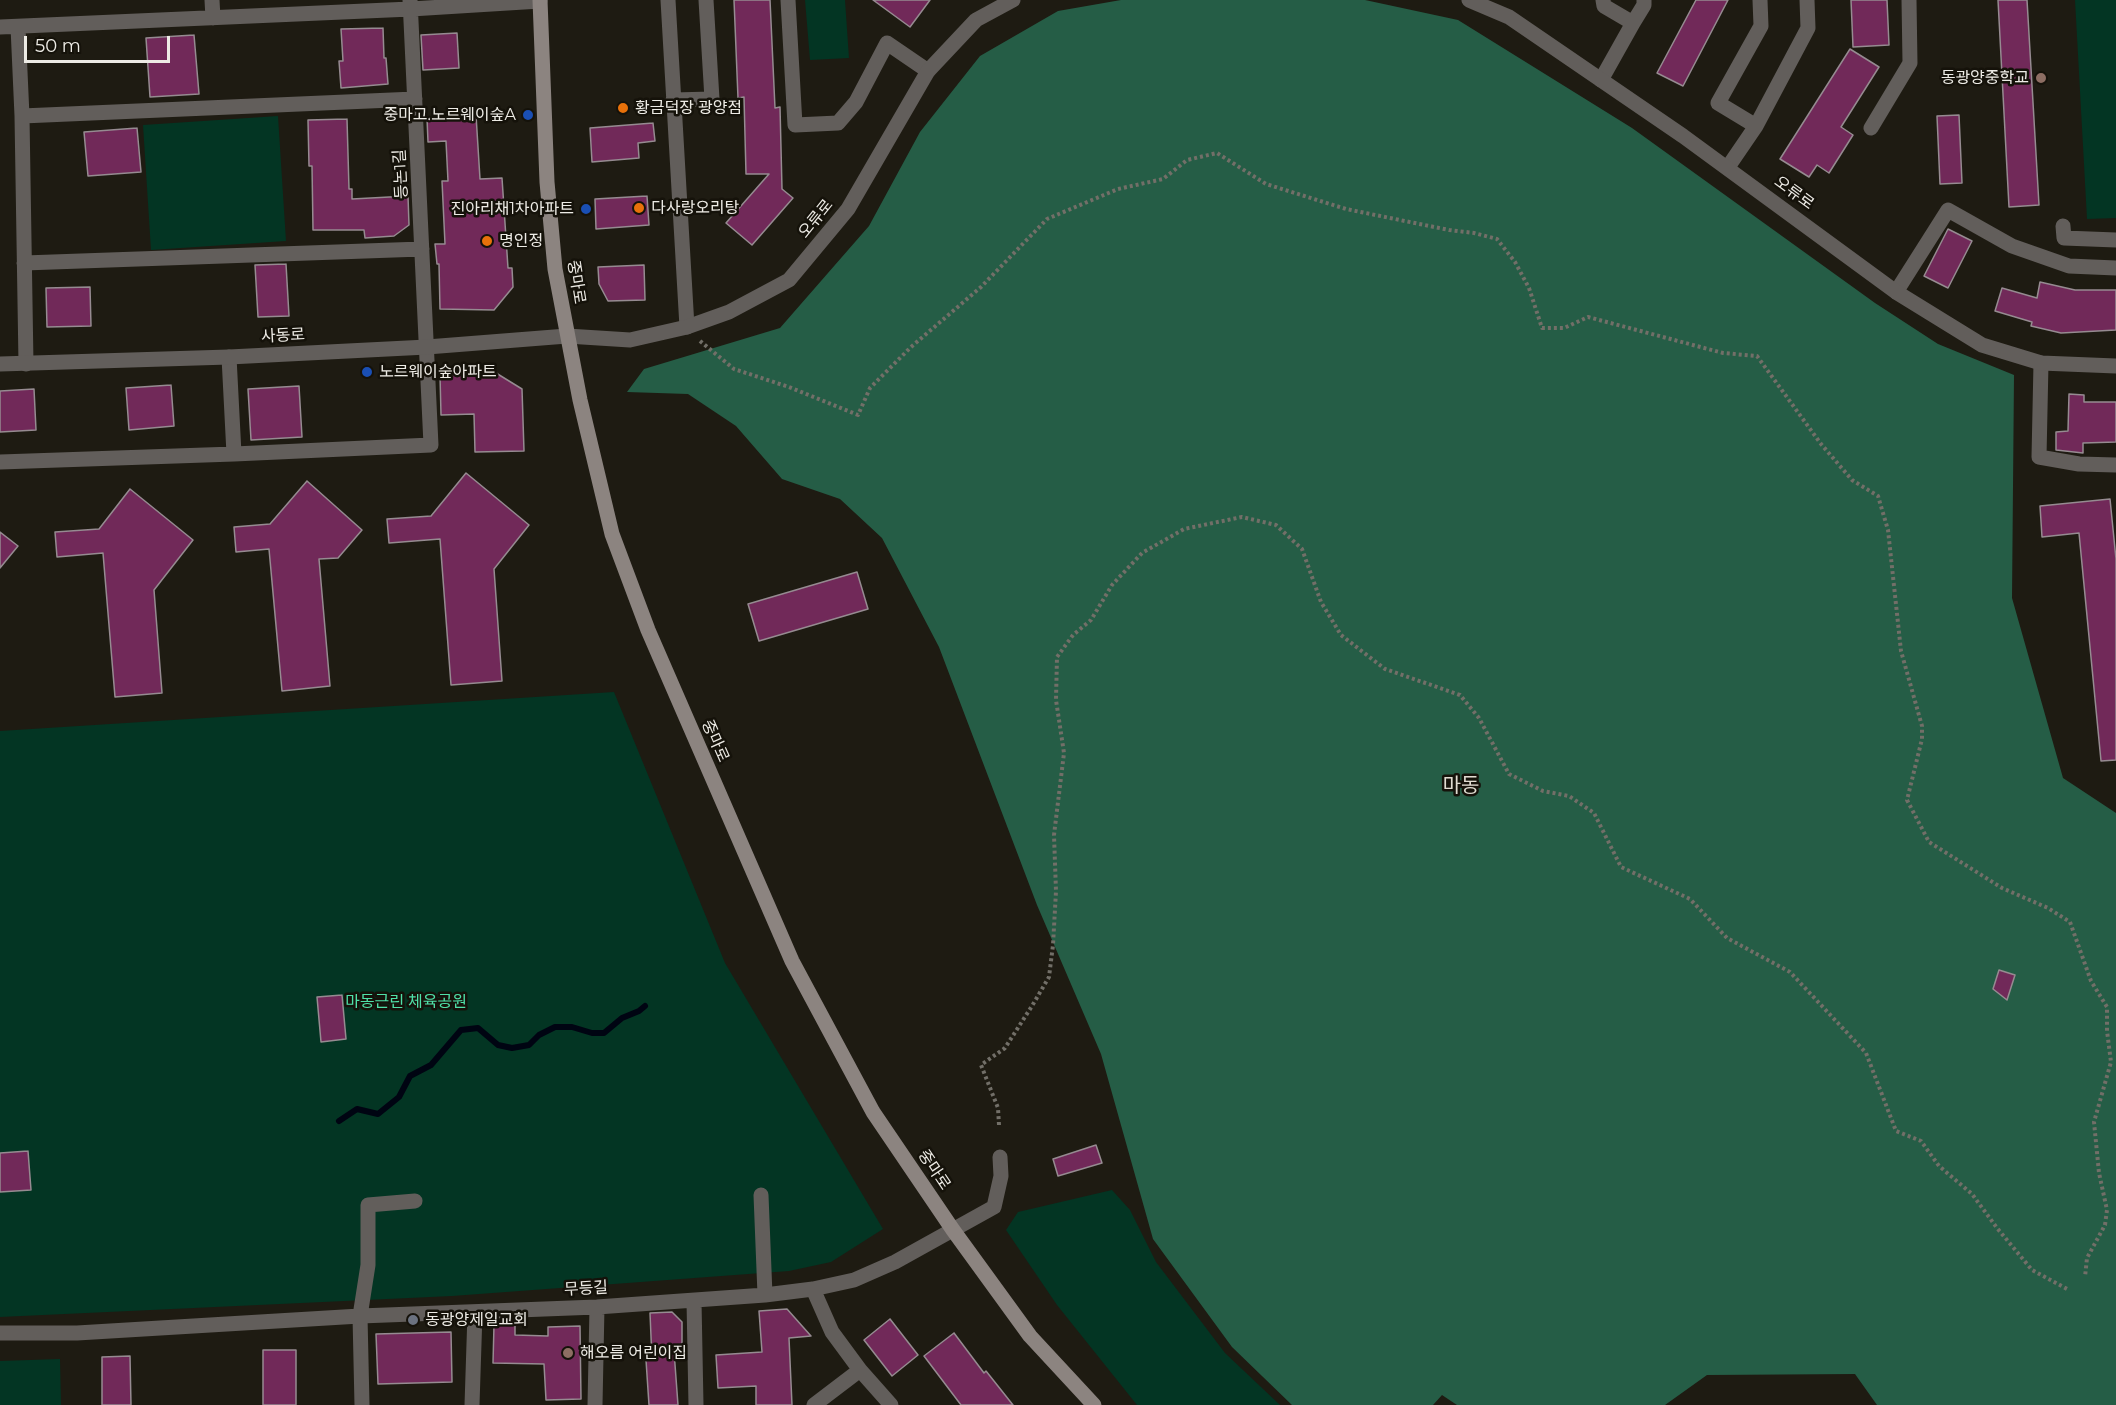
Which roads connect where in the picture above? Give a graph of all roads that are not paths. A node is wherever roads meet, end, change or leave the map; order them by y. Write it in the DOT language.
graph roads {
  1 [pos="212,0"];
  2 [pos="668,0"];
  3 [pos="706,0"];
  4 [pos="788,0"];
  5 [pos="1012,0"];
  6 [pos="1469,0"];
  7 [pos="1603,0"];
  8 [pos="1644,0"];
  9 [pos="1760,0"];
  10 [pos="1807,0"];
  11 [pos="1909,0"];
  12 [pos="540,1"];
  13 [pos="410,4"];
  14 [pos="213,18"];
  15 [pos="1634,23"];
  16 [pos="0,27"];
  17 [pos="18,27"];
  18 [pos="928,71"];
  19 [pos="1601,80"];
  20 [pos="415,99"];
  21 [pos="673,100"];
  22 [pos="22,116"];
  23 [pos="1756,126"];
  24 [pos="1871,128"];
  25 [pos="1728,167"];
  26 [pos="2063,226"];
  27 [pos="2116,240"];
  28 [pos="422,249"];
  29 [pos="24,263"];
  30 [pos="2116,268"];
  31 [pos="1896,292"];
  32 [pos="687,327"];
  33 [pos="567,336"];
  34 [pos="427,346"];
  35 [pos="230,357"];
  36 [pos="2042,363"];
  37 [pos="0,364"];
  38 [pos="26,364"];
  39 [pos="2116,366"];
  40 [pos="234,454"];
  41 [pos="0,462"];
  42 [pos="2116,465"];
  43 [pos="1000,1156"];
  44 [pos="761,1195"];
  45 [pos="415,1201"];
  46 [pos="953,1230"];
  47 [pos="813,1290"];
  48 [pos="765,1295"];
  49 [pos="694,1300"];
  50 [pos="597,1307"];
  51 [pos="475,1313"];
  52 [pos="360,1316"];
  53 [pos="0,1334"];
  54 [pos="860,1370"];
  55 [pos="362,1405"];
  56 [pos="472,1405"];
  57 [pos="595,1405"];
  58 [pos="696,1405"];
  59 [pos="814,1405"];
  60 [pos="891,1405"];
  61 [pos="1094,1405"];
  1 -- 14 [label="street"];
  2 -- 21 [label="street"];
  3 -- 21 [label="street"];
  4 -- 18 [label="street"];
  5 -- 18 [label="street, 오류로"];
  6 -- 19 [label="street, 오류로"];
  7 -- 15 [label="street"];
  8 -- 15 [label="street"];
  9 -- 23 [label="street"];
  10 -- 23 [label="street"];
  11 -- 24 [label="street"];
  12 -- 13 [label="street"];
  12 -- 33 [label="main road, 중마로"];
  13 -- 14 [label="street"];
  13 -- 20 [label="street, 등논1길"];
  14 -- 17 [label="street"];
  15 -- 19 [label="street"];
  16 -- 17 [label="street"];
  17 -- 22 [label="street"];
  18 -- 32 [label="street, 오류로"];
  19 -- 25 [label="street, 오류로"];
  20 -- 22 [label="street"];
  20 -- 28 [label="street, 등논1길"];
  21 -- 32 [label="street"];
  22 -- 29 [label="street"];
  23 -- 25 [label="street"];
  25 -- 31 [label="street, 오류로"];
  26 -- 27 [label="street"];
  28 -- 29 [label="street"];
  28 -- 34 [label="street, 등논1길"];
  29 -- 38 [label="street"];
  30 -- 31 [label="street"];
  31 -- 36 [label="street, 오류로"];
  32 -- 33 [label="street, 오류로"];
  33 -- 34 [label="street, 사동로"];
  33 -- 46 [label="main road, 중마로"];
  34 -- 35 [label="street, 사동로"];
  34 -- 40 [label="street, 등논1길"];
  35 -- 38 [label="street, 사동로"];
  35 -- 40 [label="street"];
  36 -- 39 [label="street, 오류로"];
  36 -- 42 [label="street"];
  37 -- 38 [label="street, 사동로"];
  40 -- 41 [label="street"];
  43 -- 46 [label="street, 무등길"];
  44 -- 48 [label="street"];
  45 -- 52 [label="street"];
  46 -- 47 [label="street, 무등길"];
  46 -- 61 [label="main road, 중마로"];
  47 -- 48 [label="street, 무등길"];
  47 -- 54 [label="street"];
  48 -- 49 [label="street, 무등길"];
  49 -- 50 [label="street, 무등길"];
  49 -- 58 [label="street"];
  50 -- 51 [label="street, 무등길"];
  50 -- 57 [label="street"];
  51 -- 52 [label="street, 무등길"];
  51 -- 56 [label="street"];
  52 -- 53 [label="street, 무등길"];
  52 -- 55 [label="street"];
  54 -- 59 [label="street"];
  54 -- 60 [label="street"];
}
